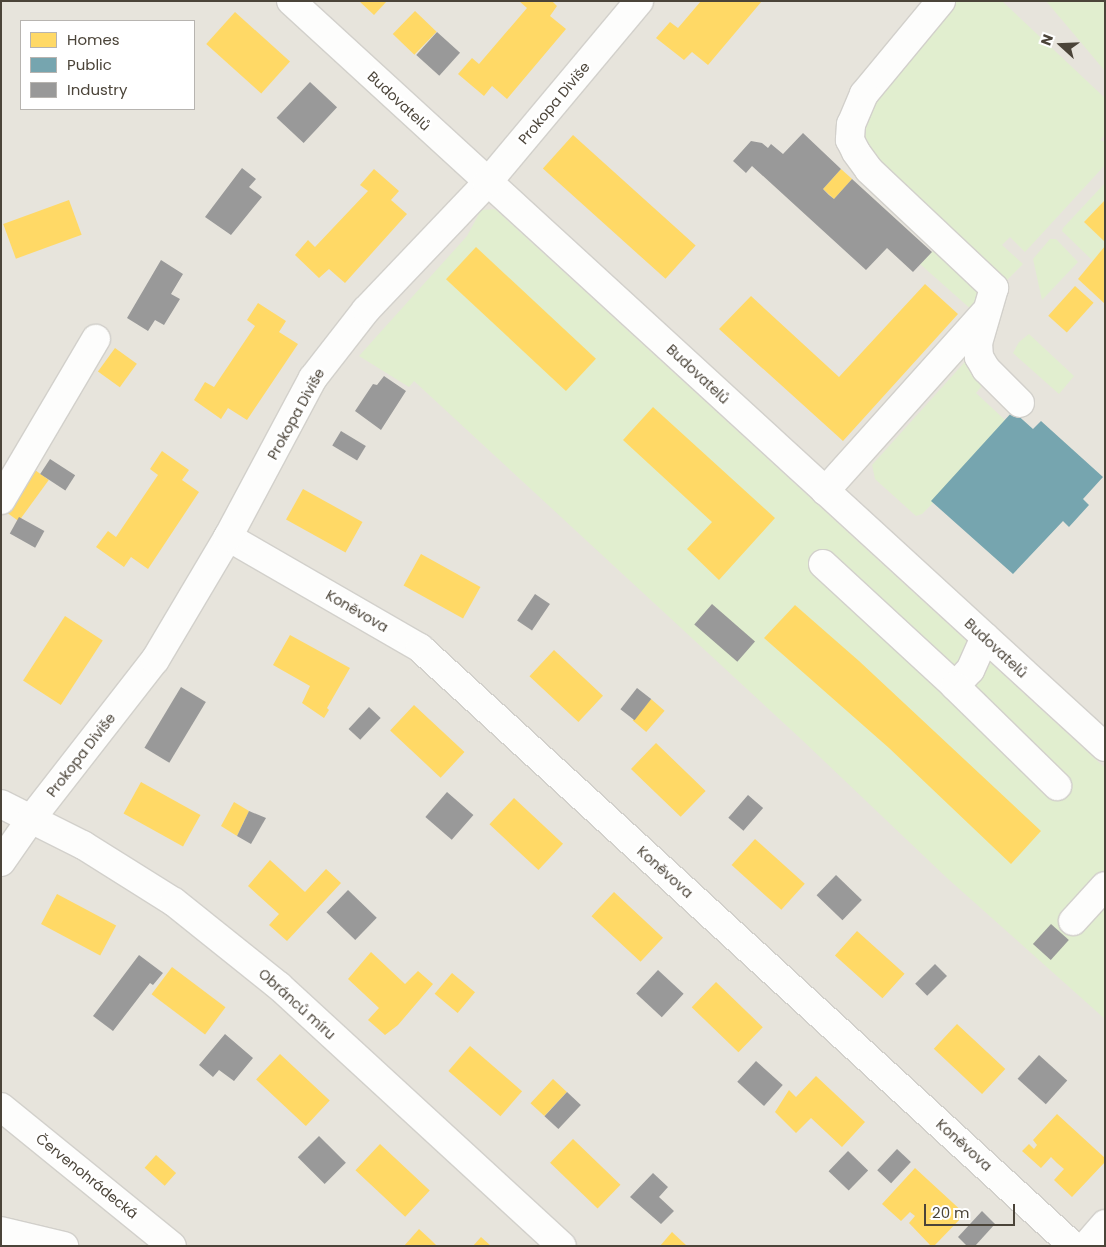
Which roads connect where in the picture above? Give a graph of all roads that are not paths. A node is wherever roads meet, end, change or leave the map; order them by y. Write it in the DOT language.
graph roads {
  1 [pos="291,1"];
  2 [pos="639,1"];
  3 [pos="941,1"];
  4 [pos="487,183"];
  5 [pos="987,310"];
  6 [pos="96,339"];
  7 [pos="1020,403"];
  8 [pos="826,491"];
  9 [pos="1,500"];
  10 [pos="228,537"];
  11 [pos="823,564"];
  12 [pos="985,637"];
  13 [pos="956,686"];
  14 [pos="1105,747"];
  15 [pos="1057,786"];
  16 [pos="1,804"];
  17 [pos="32,819"];
  18 [pos="1,862"];
  19 [pos="1105,886"];
  20 [pos="1073,921"];
  21 [pos="1,1107"];
  22 [pos="1105,1224"];
  23 [pos="1,1231"];
  24 [pos="64,1246"];
  25 [pos="172,1246"];
  26 [pos="562,1246"];
  27 [pos="1073,1246"];
  28 [pos="1086,1246"];
  1 -- 4 [label="street, Budovatelů"];
  2 -- 4 [label="street, Prokopa Diviše"];
  3 -- 5 [label="street"];
  4 -- 8 [label="street, Budovatelů"];
  4 -- 10 [label="street, Prokopa Diviše"];
  5 -- 7 [label="street"];
  5 -- 8 [label="street"];
  6 -- 9 [label="street"];
  8 -- 12 [label="street, Budovatelů"];
  10 -- 17 [label="street, Prokopa Diviše"];
  10 -- 27 [label="street, Koněvova"];
  11 -- 13 [label="street"];
  12 -- 13 [label="street"];
  12 -- 14 [label="street, Budovatelů"];
  13 -- 15 [label="street"];
  16 -- 17 [label="street, Obránců míru"];
  17 -- 18 [label="street, Prokopa Diviše"];
  17 -- 26 [label="street, Obránců míru"];
  19 -- 20 [label="street"];
  21 -- 25 [label="street, Červenohrádecká"];
  22 -- 28 [label="street"];
  23 -- 24 [label="street"];
}
